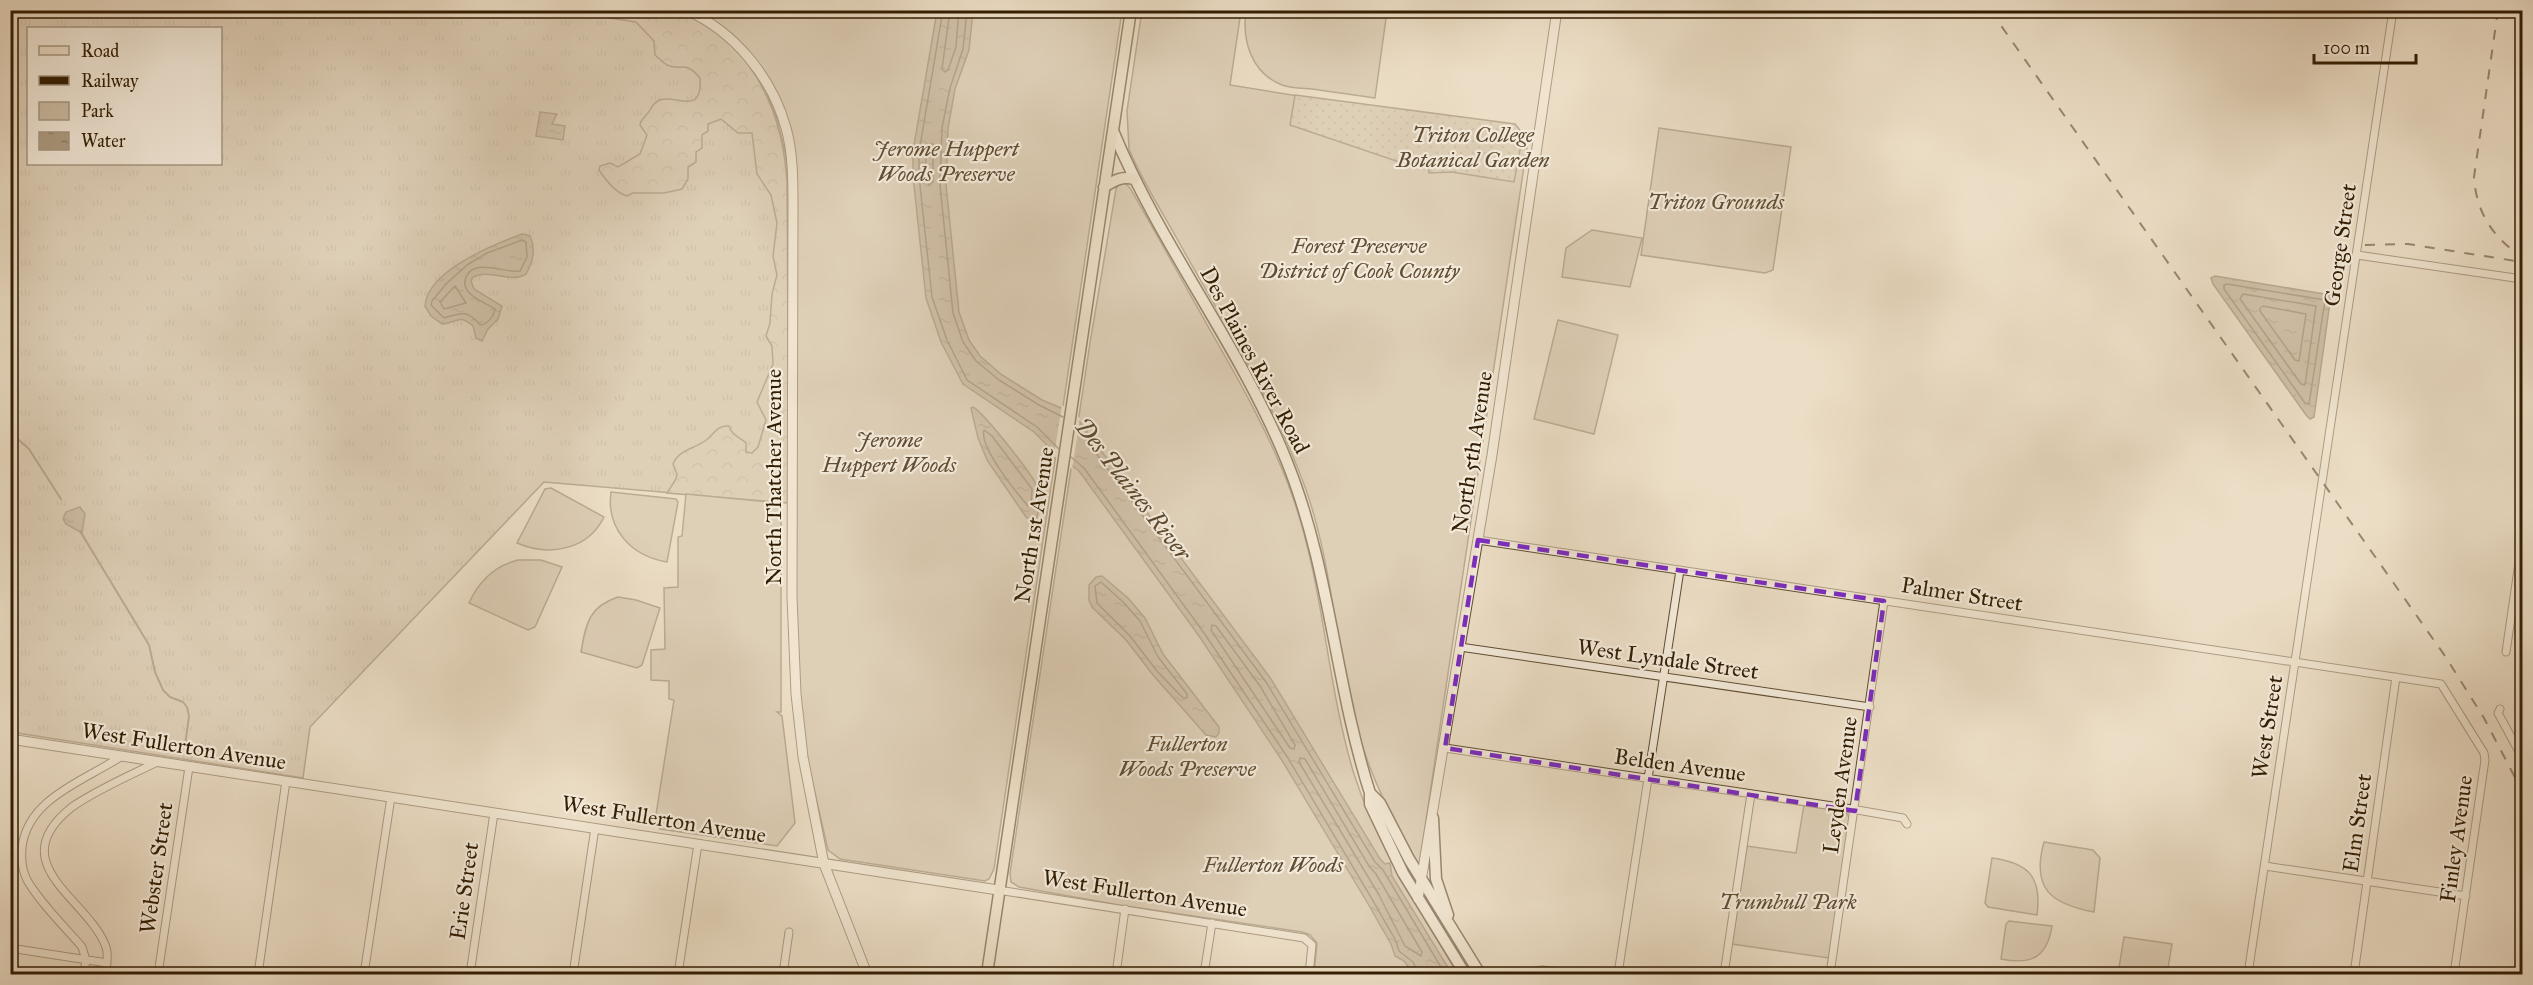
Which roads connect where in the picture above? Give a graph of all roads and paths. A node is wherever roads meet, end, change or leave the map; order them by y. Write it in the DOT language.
graph roads {
  1 [pos="686,10"];
  2 [pos="1131,10"];
  3 [pos="1557,10"];
  4 [pos="2393,10"];
  5 [pos="1114,133"];
  6 [pos="1134,178"];
  7 [pos="1104,188"];
  8 [pos="2357,255"];
  9 [pos="2523,279"];
  10 [pos="2323,485"];
  11 [pos="1478,540"];
  12 [pos="2523,542"];
  13 [pos="1680,570"];
  14 [pos="1884,600"];
  15 [pos="1460,647"];
  16 [pos="2506,652"];
  17 [pos="2295,662"];
  18 [pos="1664,676"];
  19 [pos="2396,677"];
  20 [pos="2441,684"];
  21 [pos="1870,706"];
  22 [pos="2500,709"];
  23 [pos="10,739"];
  24 [pos="1445,748"];
  25 [pos="122,756"];
  26 [pos="2523,758"];
  27 [pos="157,762"];
  28 [pos="189,766"];
  29 [pos="1648,778"];
  30 [pos="286,781"];
  31 [pos="1370,793"];
  32 [pos="1751,794"];
  33 [pos="391,797"];
  34 [pos="1855,811"];
  35 [pos="494,813"];
  36 [pos="1433,818"];
  37 [pos="1907,824"];
  38 [pos="595,828"];
  39 [pos="698,844"];
  40 [pos="824,864"];
  41 [pos="2265,866"];
  42 [pos="1422,880"];
  43 [pos="2367,881"];
  44 [pos="998,890"];
  45 [pos="2466,896"];
  46 [pos="1419,899"];
  47 [pos="1125,909"];
  48 [pos="1212,923"];
  49 [pos="789,932"];
  50 [pos="1454,933"];
  51 [pos="10,948"];
  52 [pos="86,960"];
  53 [pos="107,963"];
  54 [pos="158,973"];
  55 [pos="84,975"];
  56 [pos="106,975"];
  57 [pos="180,975"];
  58 [pos="258,975"];
  59 [pos="364,975"];
  60 [pos="470,975"];
  61 [pos="573,975"];
  62 [pos="678,975"];
  63 [pos="783,975"];
  64 [pos="867,975"];
  65 [pos="987,975"];
  66 [pos="1116,975"];
  67 [pos="1204,975"];
  68 [pos="1309,975"];
  69 [pos="1465,975"];
  70 [pos="1480,975"];
  71 [pos="1522,975"];
  72 [pos="1578,975"];
  73 [pos="1618,975"];
  74 [pos="1724,975"];
  75 [pos="1830,975"];
  76 [pos="2248,975"];
  77 [pos="2354,975"];
  78 [pos="2454,975"];
  1 -- 40 [label="street, North Thatcher Avenue"];
  2 -- 5 [label="main road, North 1st Avenue"];
  3 -- 11 [label="street, North 5th Avenue"];
  4 -- 8 [label="street, George Street"];
  5 -- 6 [label="main road, Des Plaines River Road"];
  5 -- 7 [label="main road, North 1st Avenue"];
  6 -- 7 [label="main road"];
  6 -- 31 [label="main road, Des Plaines River Road"];
  7 -- 44 [label="main road, North 1st Avenue"];
  8 -- 9 [label="street"];
  8 -- 10 [label="street, George Street"];
  10 -- 17 [label="street, West Street"];
  11 -- 13 [label="street, Palmer Street"];
  11 -- 15 [label="street, North 5th Avenue"];
  12 -- 16 [label="street"];
  13 -- 14 [label="street, Palmer Street"];
  13 -- 18 [label="street"];
  14 -- 17 [label="street, Palmer Street"];
  14 -- 21 [label="street, Leyden Avenue"];
  15 -- 18 [label="street, West Lyndale Street"];
  15 -- 24 [label="street, North 5th Avenue"];
  17 -- 19 [label="street, Palmer Street"];
  17 -- 41 [label="street, West Street"];
  18 -- 21 [label="street, West Lyndale Street"];
  18 -- 29 [label="street"];
  19 -- 20 [label="street, Palmer Street"];
  19 -- 43 [label="street, Elm Street"];
  20 -- 45 [label="street, Finley Avenue"];
  21 -- 34 [label="street, Leyden Avenue"];
  22 -- 26 [label="street"];
  23 -- 25 [label="street, West Fullerton Avenue"];
  24 -- 29 [label="street, Belden Avenue"];
  24 -- 36 [label="street, North 5th Avenue"];
  25 -- 27 [label="street, West Fullerton Avenue"];
  25 -- 52 [label="street"];
  27 -- 28 [label="street, West Fullerton Avenue"];
  27 -- 53 [label="street"];
  28 -- 30 [label="street, West Fullerton Avenue"];
  28 -- 54 [label="street, Webster Street"];
  29 -- 32 [label="street, Belden Avenue"];
  29 -- 73 [label="street"];
  30 -- 33 [label="street, West Fullerton Avenue"];
  30 -- 58 [label="street"];
  31 -- 42 [label="main road, Des Plaines River Road"];
  31 -- 46 [label="main road, Des Plaines River Road"];
  32 -- 34 [label="street, Belden Avenue"];
  32 -- 74 [label="street"];
  33 -- 35 [label="street, West Fullerton Avenue"];
  33 -- 59 [label="street"];
  34 -- 37 [label="street, Belden Avenue"];
  34 -- 75 [label="street, Leyden Avenue"];
  35 -- 38 [label="street, West Fullerton Avenue"];
  35 -- 60 [label="street, Erie Street"];
  36 -- 42 [label="street, North 5th Avenue"];
  36 -- 50 [label="main road"];
  38 -- 39 [label="street, West Fullerton Avenue"];
  38 -- 61 [label="street"];
  39 -- 40 [label="street, West Fullerton Avenue"];
  39 -- 62 [label="street"];
  40 -- 44 [label="street, West Fullerton Avenue"];
  40 -- 64 [label="street, North Thatcher Avenue"];
  41 -- 43 [label="street"];
  41 -- 76 [label="street, West Street"];
  42 -- 46 [label="street, North 5th Avenue"];
  42 -- 50 [label="main road, Des Plaines River Road"];
  43 -- 45 [label="street"];
  43 -- 77 [label="street, Elm Street"];
  44 -- 47 [label="street, West Fullerton Avenue"];
  44 -- 65 [label="main road, North 1st Avenue"];
  45 -- 78 [label="street, Finley Avenue"];
  46 -- 69 [label="main road, Des Plaines River Road"];
  47 -- 48 [label="street, West Fullerton Avenue"];
  47 -- 66 [label="street"];
  48 -- 67 [label="street"];
  48 -- 68 [label="street, West Fullerton Avenue"];
  49 -- 63 [label="street"];
  50 -- 70 [label="main road, Des Plaines River Road"];
  51 -- 52 [label="street"];
  52 -- 53 [label="street"];
  52 -- 55 [label="street"];
  53 -- 56 [label="street"];
  54 -- 57 [label="street"];
  71 -- 72 [label="street"];
}
